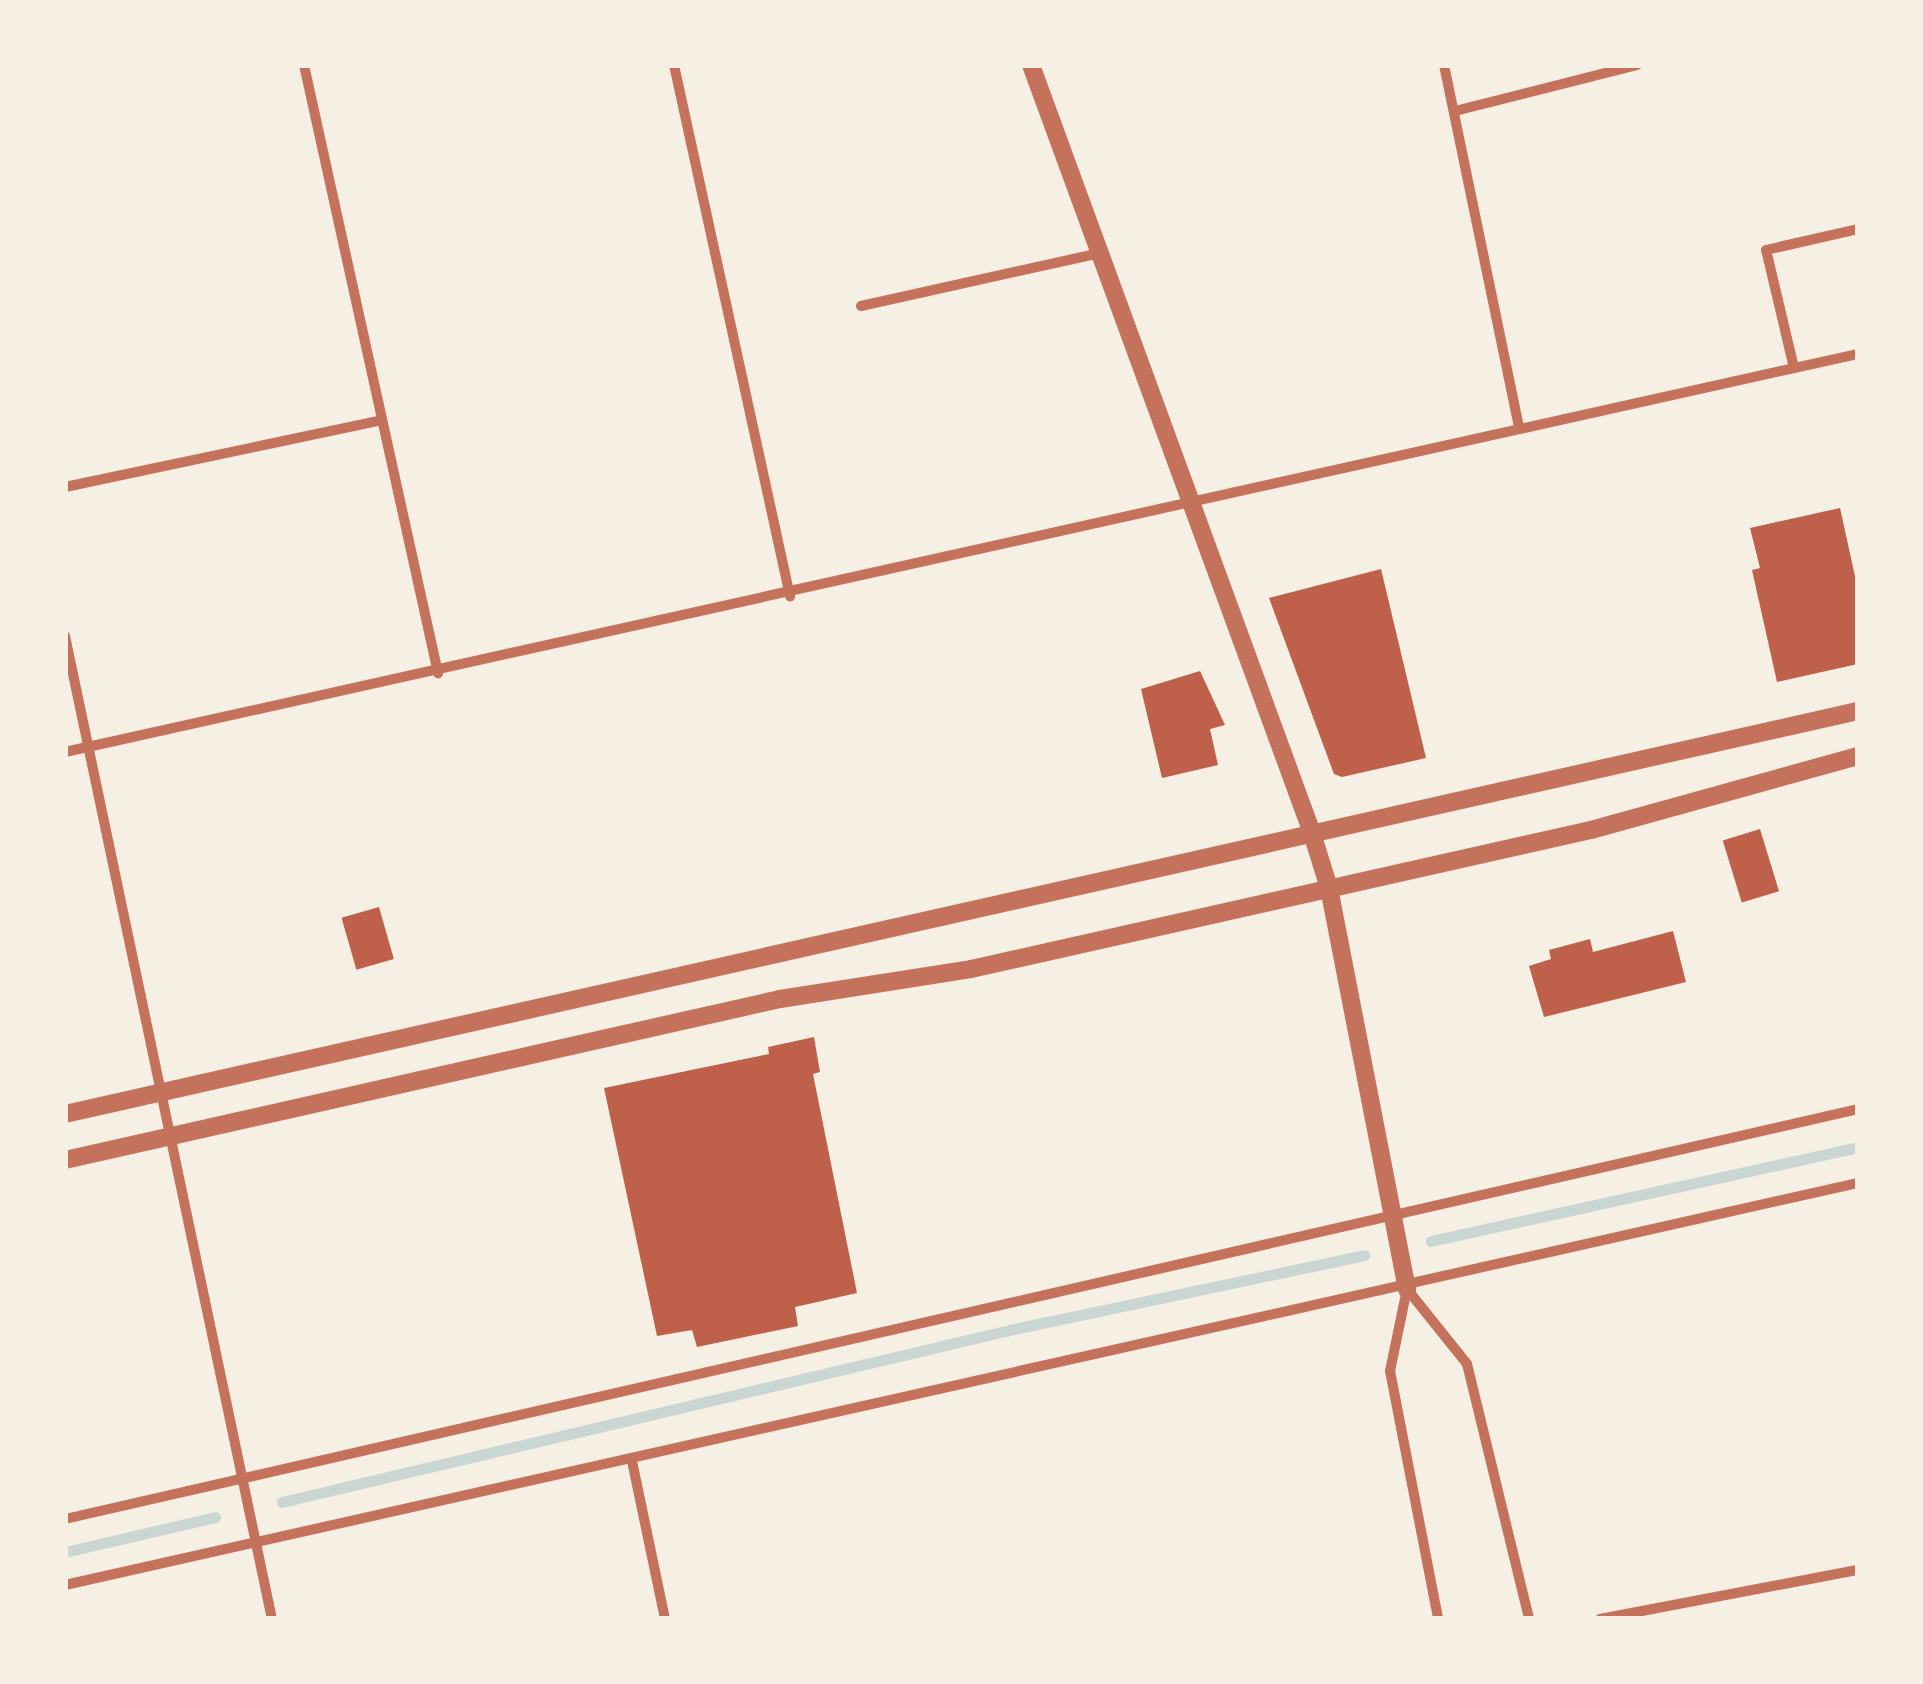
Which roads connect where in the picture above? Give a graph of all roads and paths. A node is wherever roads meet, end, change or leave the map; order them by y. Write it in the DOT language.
graph roads {
  1 [pos="304,65"];
  2 [pos="674,65"];
  3 [pos="1031,65"];
  4 [pos="1444,65"];
  5 [pos="1637,65"];
  6 [pos="1455,111"];
  7 [pos="1858,229"];
  8 [pos="1100,254"];
  9 [pos="861,306"];
  10 [pos="1858,354"];
  11 [pos="1794,368"];
  12 [pos="382,420"];
  13 [pos="1519,428"];
  14 [pos="65,487"];
  15 [pos="1188,504"];
  16 [pos="790,596"];
  17 [pos="65,636"];
  18 [pos="438,673"];
  19 [pos="1858,711"];
  20 [pos="88,747"];
  21 [pos="65,752"];
  22 [pos="1858,756"];
  23 [pos="1311,830"];
  24 [pos="1328,888"];
  25 [pos="162,1092"];
  26 [pos="1858,1109"];
  27 [pos="65,1114"];
  28 [pos="170,1137"];
  29 [pos="65,1160"];
  30 [pos="1858,1183"];
  31 [pos="1394,1217"];
  32 [pos="1406,1289"];
  33 [pos="632,1461"];
  34 [pos="242,1479"];
  35 [pos="65,1520"];
  36 [pos="256,1547"];
  37 [pos="1858,1570"];
  38 [pos="65,1586"];
  39 [pos="272,1619"];
  40 [pos="665,1619"];
  41 [pos="1438,1619"];
  42 [pos="1530,1619"];
  43 [pos="1600,1619"];
  1 -- 12 [label="street"];
  2 -- 16 [label="street"];
  3 -- 8 [label="street"];
  4 -- 6 [label="street"];
  5 -- 6 [label="street"];
  6 -- 13 [label="street"];
  7 -- 11 [label="street"];
  8 -- 9 [label="street"];
  8 -- 15 [label="street"];
  10 -- 11 [label="street"];
  11 -- 13 [label="street"];
  12 -- 14 [label="street"];
  12 -- 18 [label="street"];
  13 -- 15 [label="street"];
  15 -- 16 [label="street"];
  15 -- 23 [label="street"];
  16 -- 18 [label="street"];
  17 -- 20 [label="street"];
  18 -- 20 [label="street"];
  19 -- 23 [label="street"];
  20 -- 21 [label="street"];
  20 -- 25 [label="street"];
  22 -- 24 [label="street"];
  23 -- 24 [label="street"];
  23 -- 25 [label="street"];
  24 -- 28 [label="street"];
  24 -- 31 [label="street"];
  25 -- 27 [label="street"];
  25 -- 28 [label="street"];
  26 -- 31 [label="street"];
  28 -- 29 [label="street"];
  28 -- 34 [label="street"];
  30 -- 32 [label="street"];
  31 -- 32 [label="street"];
  31 -- 34 [label="street"];
  32 -- 33 [label="street"];
  32 -- 41 [label="street"];
  32 -- 42 [label="street"];
  33 -- 36 [label="street"];
  33 -- 40 [label="street"];
  34 -- 35 [label="street"];
  34 -- 36 [label="street"];
  36 -- 38 [label="street"];
  36 -- 39 [label="street"];
  37 -- 43 [label="street"];
}
